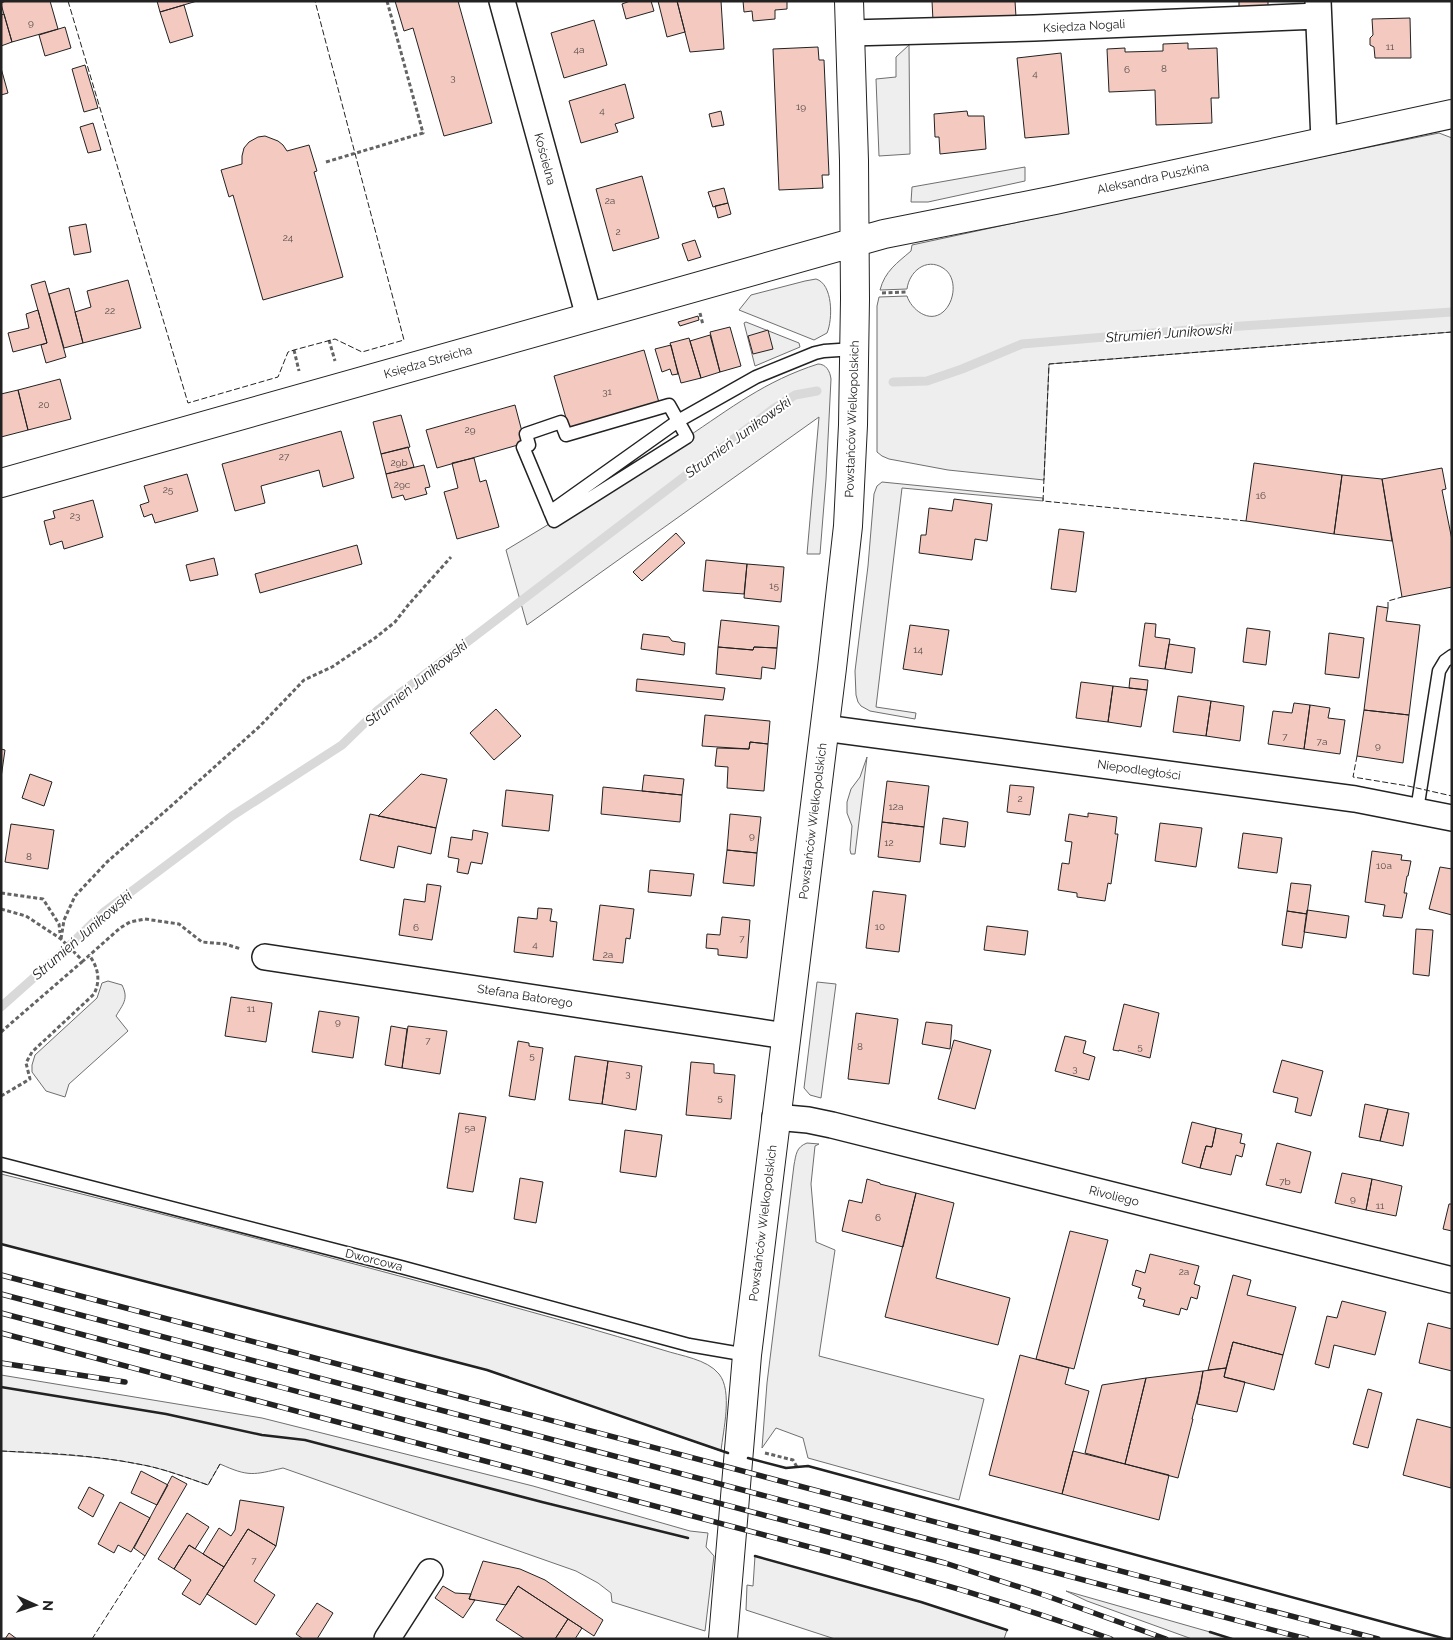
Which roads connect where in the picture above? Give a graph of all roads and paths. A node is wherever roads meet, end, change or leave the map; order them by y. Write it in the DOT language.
graph roads {
  1 [pos="387,1"];
  2 [pos="502,1"];
  3 [pos="849,1"];
  4 [pos="1318,8"];
  5 [pos="850,33"];
  6 [pos="1452,114"];
  7 [pos="1324,141"];
  8 [pos="326,162"];
  9 [pos="854,242"];
  10 [pos="906,292"];
  11 [pos="873,293"];
  12 [pos="700,312"];
  13 [pos="590,317"];
  14 [pos="703,325"];
  15 [pos="329,340"];
  16 [pos="854,349"];
  17 [pos="294,350"];
  18 [pos="336,365"];
  19 [pos="301,376"];
  20 [pos="678,421"];
  21 [pos="1,483"];
  22 [pos="550,512"];
  23 [pos="450,557"];
  24 [pos="1452,656"];
  25 [pos="824,728"];
  26 [pos="1417,810"];
  27 [pos="1452,818"];
  28 [pos="1,893"];
  29 [pos="1,909"];
  30 [pos="61,938"];
  31 [pos="89,955"];
  32 [pos="265,957"];
  33 [pos="83,961"];
  34 [pos="1,1032"];
  35 [pos="786,1036"];
  36 [pos="1,1096"];
  37 [pos="776,1117"];
  38 [pos="1,1164"];
  39 [pos="1452,1280"];
  40 [pos="747,1355"];
  41 [pos="760,1452"];
  42 [pos="797,1467"];
  43 [pos="430,1572"];
  44 [pos="387,1639"];
  45 [pos="723,1639"];
  1 -- 8 [label="path"];
  2 -- 13 [label="street, Kościelna"];
  3 -- 5 [label="street, Powstańców Wielkopolskich"];
  4 -- 5 [label="street, Księdza Nogali"];
  4 -- 7 [label="street"];
  5 -- 9 [label="street, Powstańców Wielkopolskich"];
  6 -- 7 [label="street, Aleksandra Puszkina"];
  7 -- 9 [label="street, Aleksandra Puszkina"];
  9 -- 13 [label="street, Księdza Streicha"];
  9 -- 16 [label="street, Powstańców Wielkopolskich"];
  10 -- 11 [label="path"];
  12 -- 14 [label="path"];
  13 -- 21 [label="street, Księdza Streicha"];
  15 -- 18 [label="path"];
  16 -- 20 [label="lane"];
  16 -- 25 [label="street, Powstańców Wielkopolskich"];
  17 -- 19 [label="path"];
  20 -- 22 [label="lane"];
  20 -- 22 [label="lane"];
  20 -- 22 [label="lane"];
  23 -- 30 [label="path"];
  24 -- 26 [label="lane"];
  25 -- 26 [label="street, Niepodległości"];
  25 -- 35 [label="street, Powstańców Wielkopolskich"];
  26 -- 27 [label="street, Niepodległości"];
  28 -- 30 [label="path"];
  29 -- 30 [label="path"];
  30 -- 33 [label="path"];
  31 -- 32 [label="path"];
  31 -- 33 [label="path"];
  31 -- 36 [label="path"];
  32 -- 35 [label="street, Stefana Batorego"];
  33 -- 34 [label="path"];
  35 -- 37 [label="street, Powstańców Wielkopolskich"];
  37 -- 39 [label="street, Rivoliego"];
  37 -- 40 [label="street, Powstańców Wielkopolskich"];
  38 -- 40 [label="lane, Dworcowa"];
  40 -- 45 [label="street, Powstańców Wielkopolskich"];
  41 -- 42 [label="path"];
  43 -- 44 [label="street"];
}
